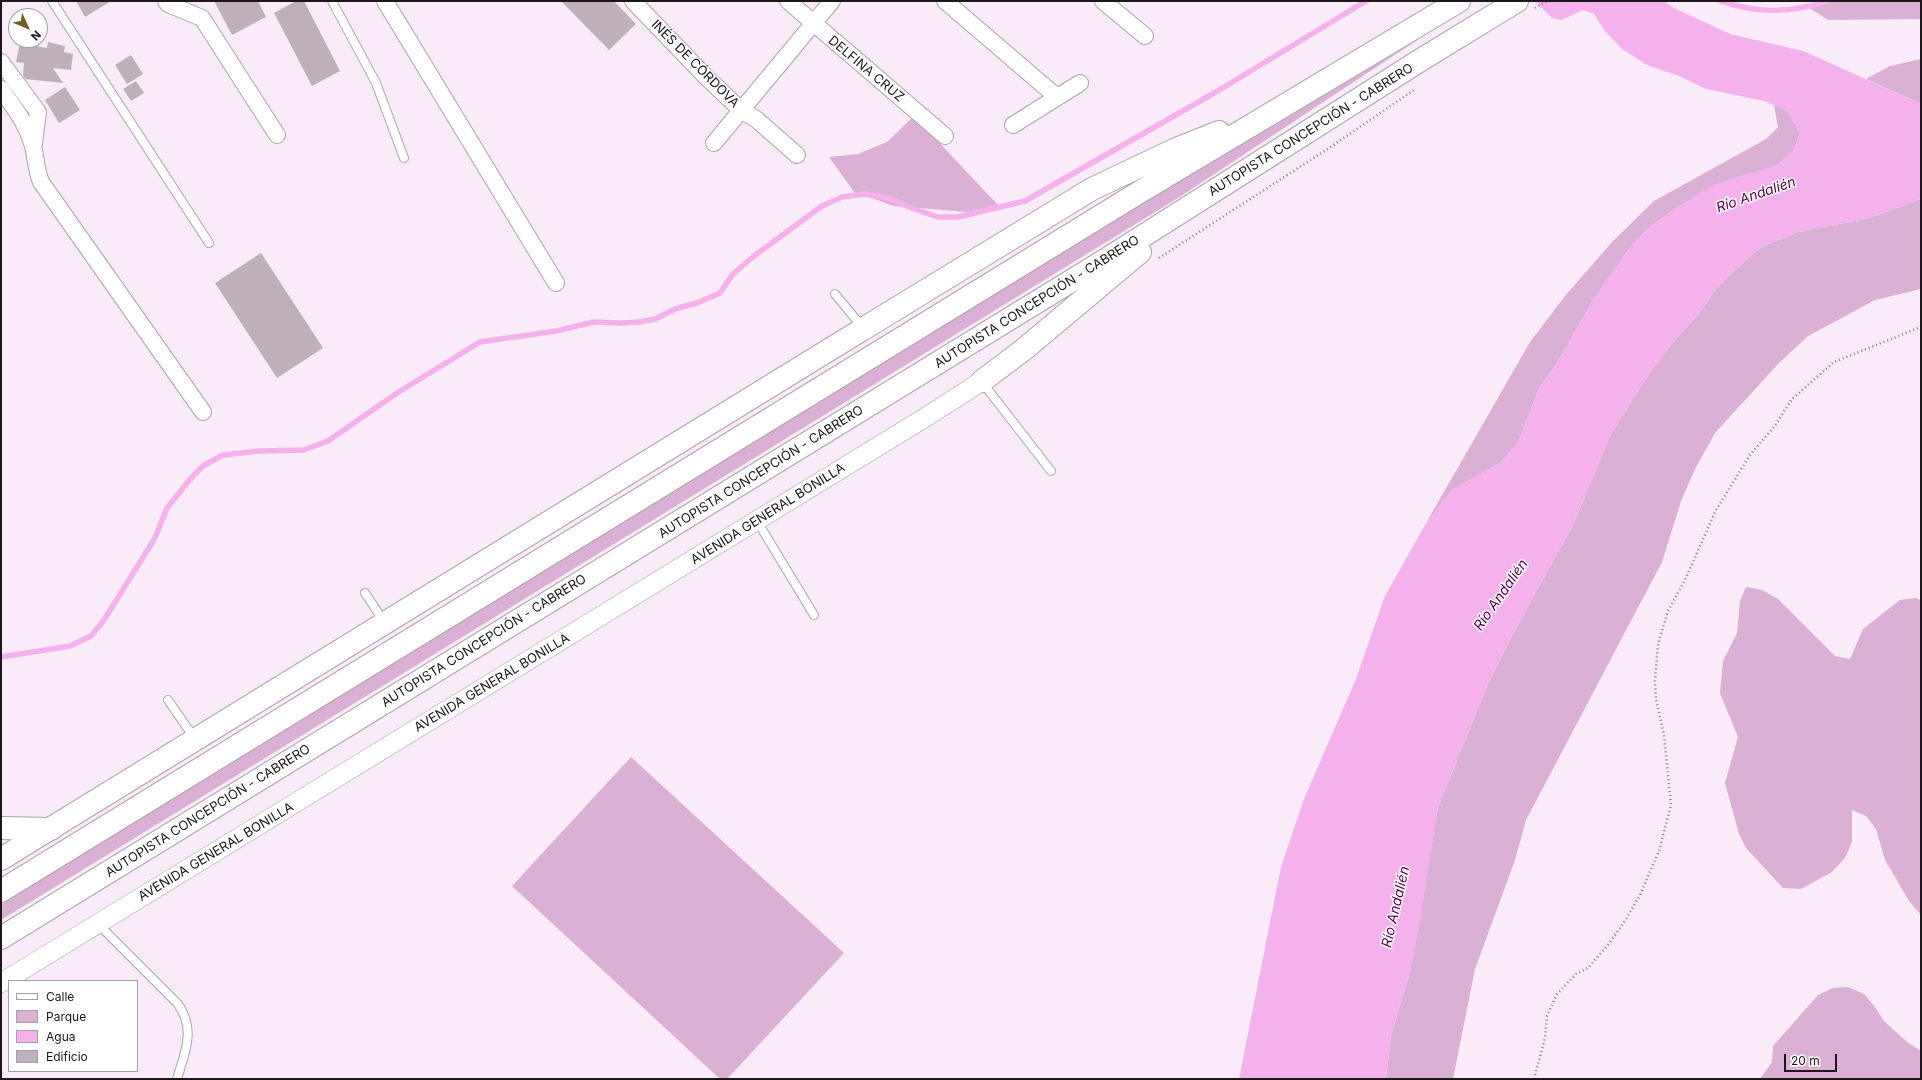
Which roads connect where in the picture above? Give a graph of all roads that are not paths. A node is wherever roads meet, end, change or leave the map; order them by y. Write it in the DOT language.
graph roads {
  1 [pos="52,1"];
  2 [pos="166,1"];
  3 [pos="332,1"];
  4 [pos="385,1"];
  5 [pos="633,1"];
  6 [pos="788,1"];
  7 [pos="832,1"];
  8 [pos="945,1"];
  9 [pos="1459,1"];
  10 [pos="1517,1"];
  11 [pos="1113,4"];
  12 [pos="813,24"];
  13 [pos="1145,36"];
  14 [pos="1,62"];
  15 [pos="1080,83"];
  16 [pos="1,89"];
  17 [pos="1310,89"];
  18 [pos="1057,97"];
  19 [pos="742,111"];
  20 [pos="1013,125"];
  21 [pos="277,135"];
  22 [pos="945,136"];
  23 [pos="714,144"];
  24 [pos="33,147"];
  25 [pos="797,155"];
  26 [pos="404,158"];
  27 [pos="1210,194"];
  28 [pos="209,244"];
  29 [pos="556,283"];
  30 [pos="835,294"];
  31 [pos="863,329"];
  32 [pos="982,381"];
  33 [pos="202,412"];
  34 [pos="1051,471"];
  35 [pos="756,521"];
  36 [pos="365,593"];
  37 [pos="814,615"];
  38 [pos="386,623"];
  39 [pos="168,700"];
  40 [pos="196,740"];
  41 [pos="1,828"];
  42 [pos="52,829"];
  43 [pos="1,859"];
  44 [pos="1,890"];
  45 [pos="98,924"];
  46 [pos="1,938"];
  47 [pos="1,983"];
  48 [pos="177,1079"];
  1 -- 28 [label="lane"];
  2 -- 21 [label="street"];
  3 -- 26 [label="lane"];
  4 -- 29 [label="street"];
  5 -- 19 [label="street, INÉS DE CÓRDOVA"];
  6 -- 12 [label="street, DELFINA CRUZ"];
  7 -- 12 [label="street"];
  8 -- 18 [label="street"];
  9 -- 17 [label="main road"];
  10 -- 27 [label="main road, AUTOPISTA CONCEPCIÓN - CABRERO"];
  11 -- 13 [label="street"];
  12 -- 19 [label="street"];
  12 -- 22 [label="street, DELFINA CRUZ"];
  14 -- 24 [label="street"];
  15 -- 18 [label="street"];
  16 -- 24 [label="street"];
  17 -- 31 [label="main road"];
  17 -- 44 [label="main road"];
  18 -- 20 [label="street"];
  19 -- 23 [label="street"];
  19 -- 25 [label="street, INÉS DE CÓRDOVA"];
  24 -- 33 [label="street"];
  27 -- 32 [label="main road"];
  27 -- 46 [label="main road, AUTOPISTA CONCEPCIÓN - CABRERO"];
  30 -- 31 [label="lane"];
  31 -- 38 [label="main road"];
  32 -- 34 [label="lane"];
  32 -- 35 [label="street, AVENIDA GENERAL BONILLA"];
  35 -- 37 [label="lane"];
  35 -- 45 [label="street, AVENIDA GENERAL BONILLA"];
  36 -- 38 [label="lane"];
  38 -- 40 [label="main road"];
  39 -- 40 [label="lane"];
  40 -- 42 [label="main road"];
  41 -- 42 [label="main road"];
  42 -- 43 [label="main road"];
  45 -- 47 [label="street, AVENIDA GENERAL BONILLA"];
  45 -- 48 [label="lane"];
}
